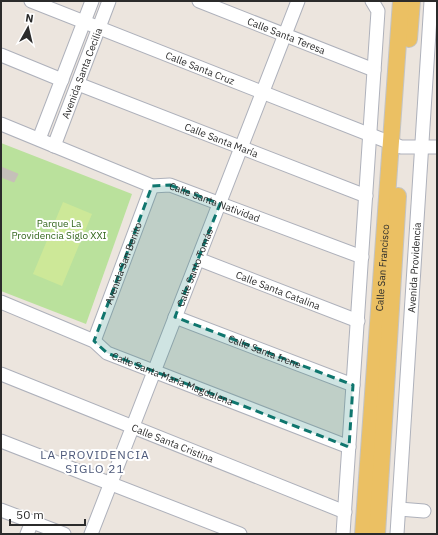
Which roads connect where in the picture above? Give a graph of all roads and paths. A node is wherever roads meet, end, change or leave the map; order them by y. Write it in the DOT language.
graph roads {
  1 [pos="31,1"];
  2 [pos="92,1"];
  3 [pos="109,1"];
  4 [pos="198,1"];
  5 [pos="298,1"];
  6 [pos="401,1"];
  7 [pos="412,1"];
  8 [pos="431,1"];
  9 [pos="373,2"];
  10 [pos="85,22"];
  11 [pos="99,28"];
  12 [pos="285,35"];
  13 [pos="1,55"];
  14 [pos="374,70"];
  15 [pos="62,80"];
  16 [pos="78,84"];
  17 [pos="263,92"];
  18 [pos="1,124"];
  19 [pos="370,134"];
  20 [pos="39,139"];
  21 [pos="396,145"];
  22 [pos="54,146"];
  23 [pos="422,147"];
  24 [pos="437,147"];
  25 [pos="241,148"];
  26 [pos="152,186"];
  27 [pos="366,196"];
  28 [pos="220,204"];
  29 [pos="362,257"];
  30 [pos="198,259"];
  31 [pos="1,302"];
  32 [pos="175,317"];
  33 [pos="358,321"];
  34 [pos="94,341"];
  35 [pos="154,371"];
  36 [pos="1,374"];
  37 [pos="353,385"];
  38 [pos="132,427"];
  39 [pos="1,441"];
  40 [pos="349,447"];
  41 [pos="110,484"];
  42 [pos="399,509"];
  43 [pos="1,510"];
  44 [pos="424,511"];
  45 [pos="345,512"];
  46 [pos="29,528"];
  47 [pos="64,534"];
  48 [pos="91,534"];
  49 [pos="240,534"];
  50 [pos="344,534"];
  51 [pos="363,534"];
  52 [pos="377,534"];
  53 [pos="397,534"];
  1 -- 10 [label="street, Calle Santa Cruz"];
  2 -- 10 [label="street, Avenida Santa Cecilia"];
  3 -- 11 [label="street, Avenida Santa Cecilia"];
  4 -- 12 [label="street, Calle Santa Teresa"];
  5 -- 12 [label="street, Calle Santo Tomás"];
  6 -- 21 [label="main road, Calle San Francisco"];
  7 -- 21 [label="main road, Calle San Francisco"];
  8 -- 23 [label="street, Avenida Providencia"];
  9 -- 14 [label="street"];
  10 -- 11 [label="street, Calle Santa Cruz"];
  10 -- 15 [label="street, Avenida Santa Cecilia"];
  11 -- 16 [label="street, Avenida Santa Cecilia"];
  11 -- 17 [label="street, Calle Santa Cruz"];
  12 -- 14 [label="street, Calle Santa Teresa"];
  12 -- 17 [label="street, Calle Santo Tomás"];
  13 -- 15 [label="street"];
  14 -- 19 [label="street"];
  15 -- 20 [label="street, Avenida Santa Cecilia"];
  16 -- 22 [label="street, Avenida Santa Cecilia"];
  16 -- 25 [label="street, Calle Santa María"];
  17 -- 19 [label="street, Calle Santa Cruz"];
  17 -- 25 [label="street, Calle Santo Tomás"];
  18 -- 20 [label="street, Calle Santa Natividad"];
  19 -- 21 [label="street, Calle Santa Cruz"];
  19 -- 27 [label="street"];
  20 -- 22 [label="street, Calle Santa Natividad"];
  21 -- 23 [label="street"];
  21 -- 51 [label="main road, Calle San Francisco"];
  21 -- 52 [label="main road, Calle San Francisco"];
  22 -- 26 [label="street, Calle Santa Natividad"];
  23 -- 24 [label="street"];
  23 -- 42 [label="street, Avenida Providencia"];
  25 -- 27 [label="street, Calle Santa María"];
  25 -- 28 [label="street, Calle Santo Tomás"];
  26 -- 28 [label="street, Calle Santa Natividad"];
  26 -- 34 [label="street, Avenida San Benito"];
  27 -- 29 [label="street"];
  28 -- 29 [label="street, Calle Santa Natividad"];
  28 -- 30 [label="street, Calle Santo Tomás"];
  29 -- 33 [label="street"];
  30 -- 32 [label="street, Calle Santo Tomás"];
  30 -- 33 [label="street, Calle Santa Catalina"];
  31 -- 34 [label="street, Calle Santa María Magdalena"];
  32 -- 35 [label="street, Calle Santo Tomás"];
  32 -- 37 [label="street, Calle Santa Irene"];
  33 -- 37 [label="street"];
  34 -- 35 [label="street, Calle Santa María Magdalena"];
  35 -- 38 [label="street, Calle Santo Tomás"];
  35 -- 40 [label="street, Calle Santa María Magdalena"];
  36 -- 38 [label="street, Calle Santa Cristina"];
  37 -- 40 [label="street"];
  38 -- 41 [label="street, Calle Santo Tomás"];
  38 -- 45 [label="street, Calle Santa Cristina"];
  39 -- 41 [label="street"];
  40 -- 45 [label="street"];
  41 -- 48 [label="street, Calle Santo Tomás"];
  41 -- 49 [label="street"];
  42 -- 44 [label="street"];
  42 -- 53 [label="street, Avenida Providencia"];
  43 -- 46 [label="street"];
  45 -- 50 [label="street"];
  46 -- 47 [label="street"];
}
